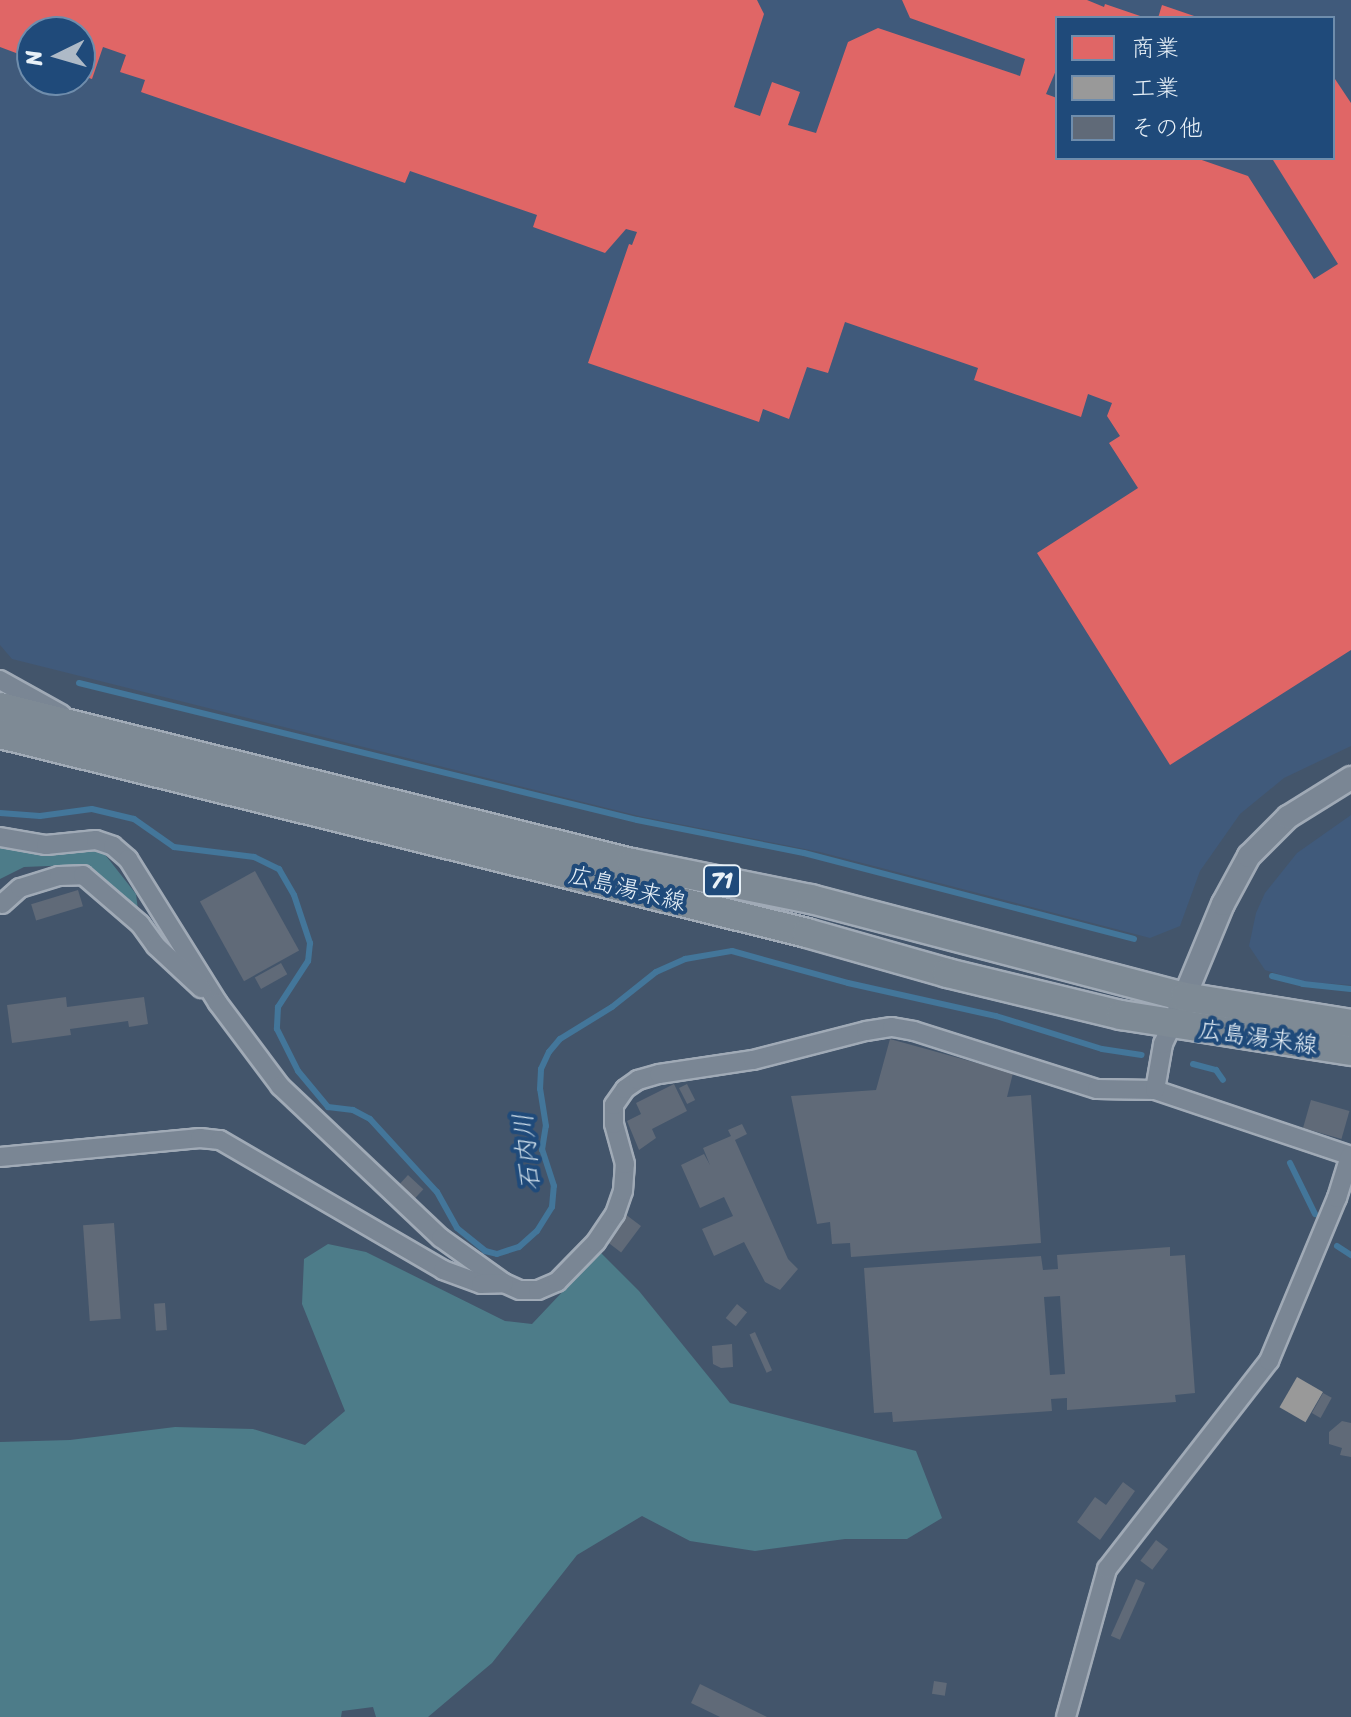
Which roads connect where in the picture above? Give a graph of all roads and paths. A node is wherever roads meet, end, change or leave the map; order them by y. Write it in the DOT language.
graph roads {
  1 [pos="0,680"];
  2 [pos="0,707"];
  3 [pos="94,731"];
  4 [pos="0,734"];
  5 [pos="1351,778"];
  6 [pos="0,837"];
  7 [pos="2,904"];
  8 [pos="1185,997"];
  9 [pos="218,1003"];
  10 [pos="1351,1024"];
  11 [pos="1172,1025"];
  12 [pos="1351,1051"];
  13 [pos="1155,1090"];
  14 [pos="1350,1156"];
  15 [pos="0,1157"];
  16 [pos="504,1283"];
  17 [pos="1066,1717"];
  1 -- 3 [label="street"];
  2 -- 3 [label="main road, 広島湯来線 / 71"];
  3 -- 8 [label="main road, 広島湯来線 / 71"];
  4 -- 11 [label="main road, 広島湯来線 / 71"];
  5 -- 8 [label="street"];
  6 -- 9 [label="street"];
  7 -- 9 [label="street"];
  8 -- 10 [label="main road, 広島湯来線 / 71"];
  8 -- 11 [label="street"];
  9 -- 16 [label="street"];
  11 -- 12 [label="main road, 広島湯来線 / 71"];
  11 -- 13 [label="street"];
  13 -- 14 [label="street"];
  13 -- 16 [label="street"];
  14 -- 17 [label="street"];
  15 -- 16 [label="street"];
}
